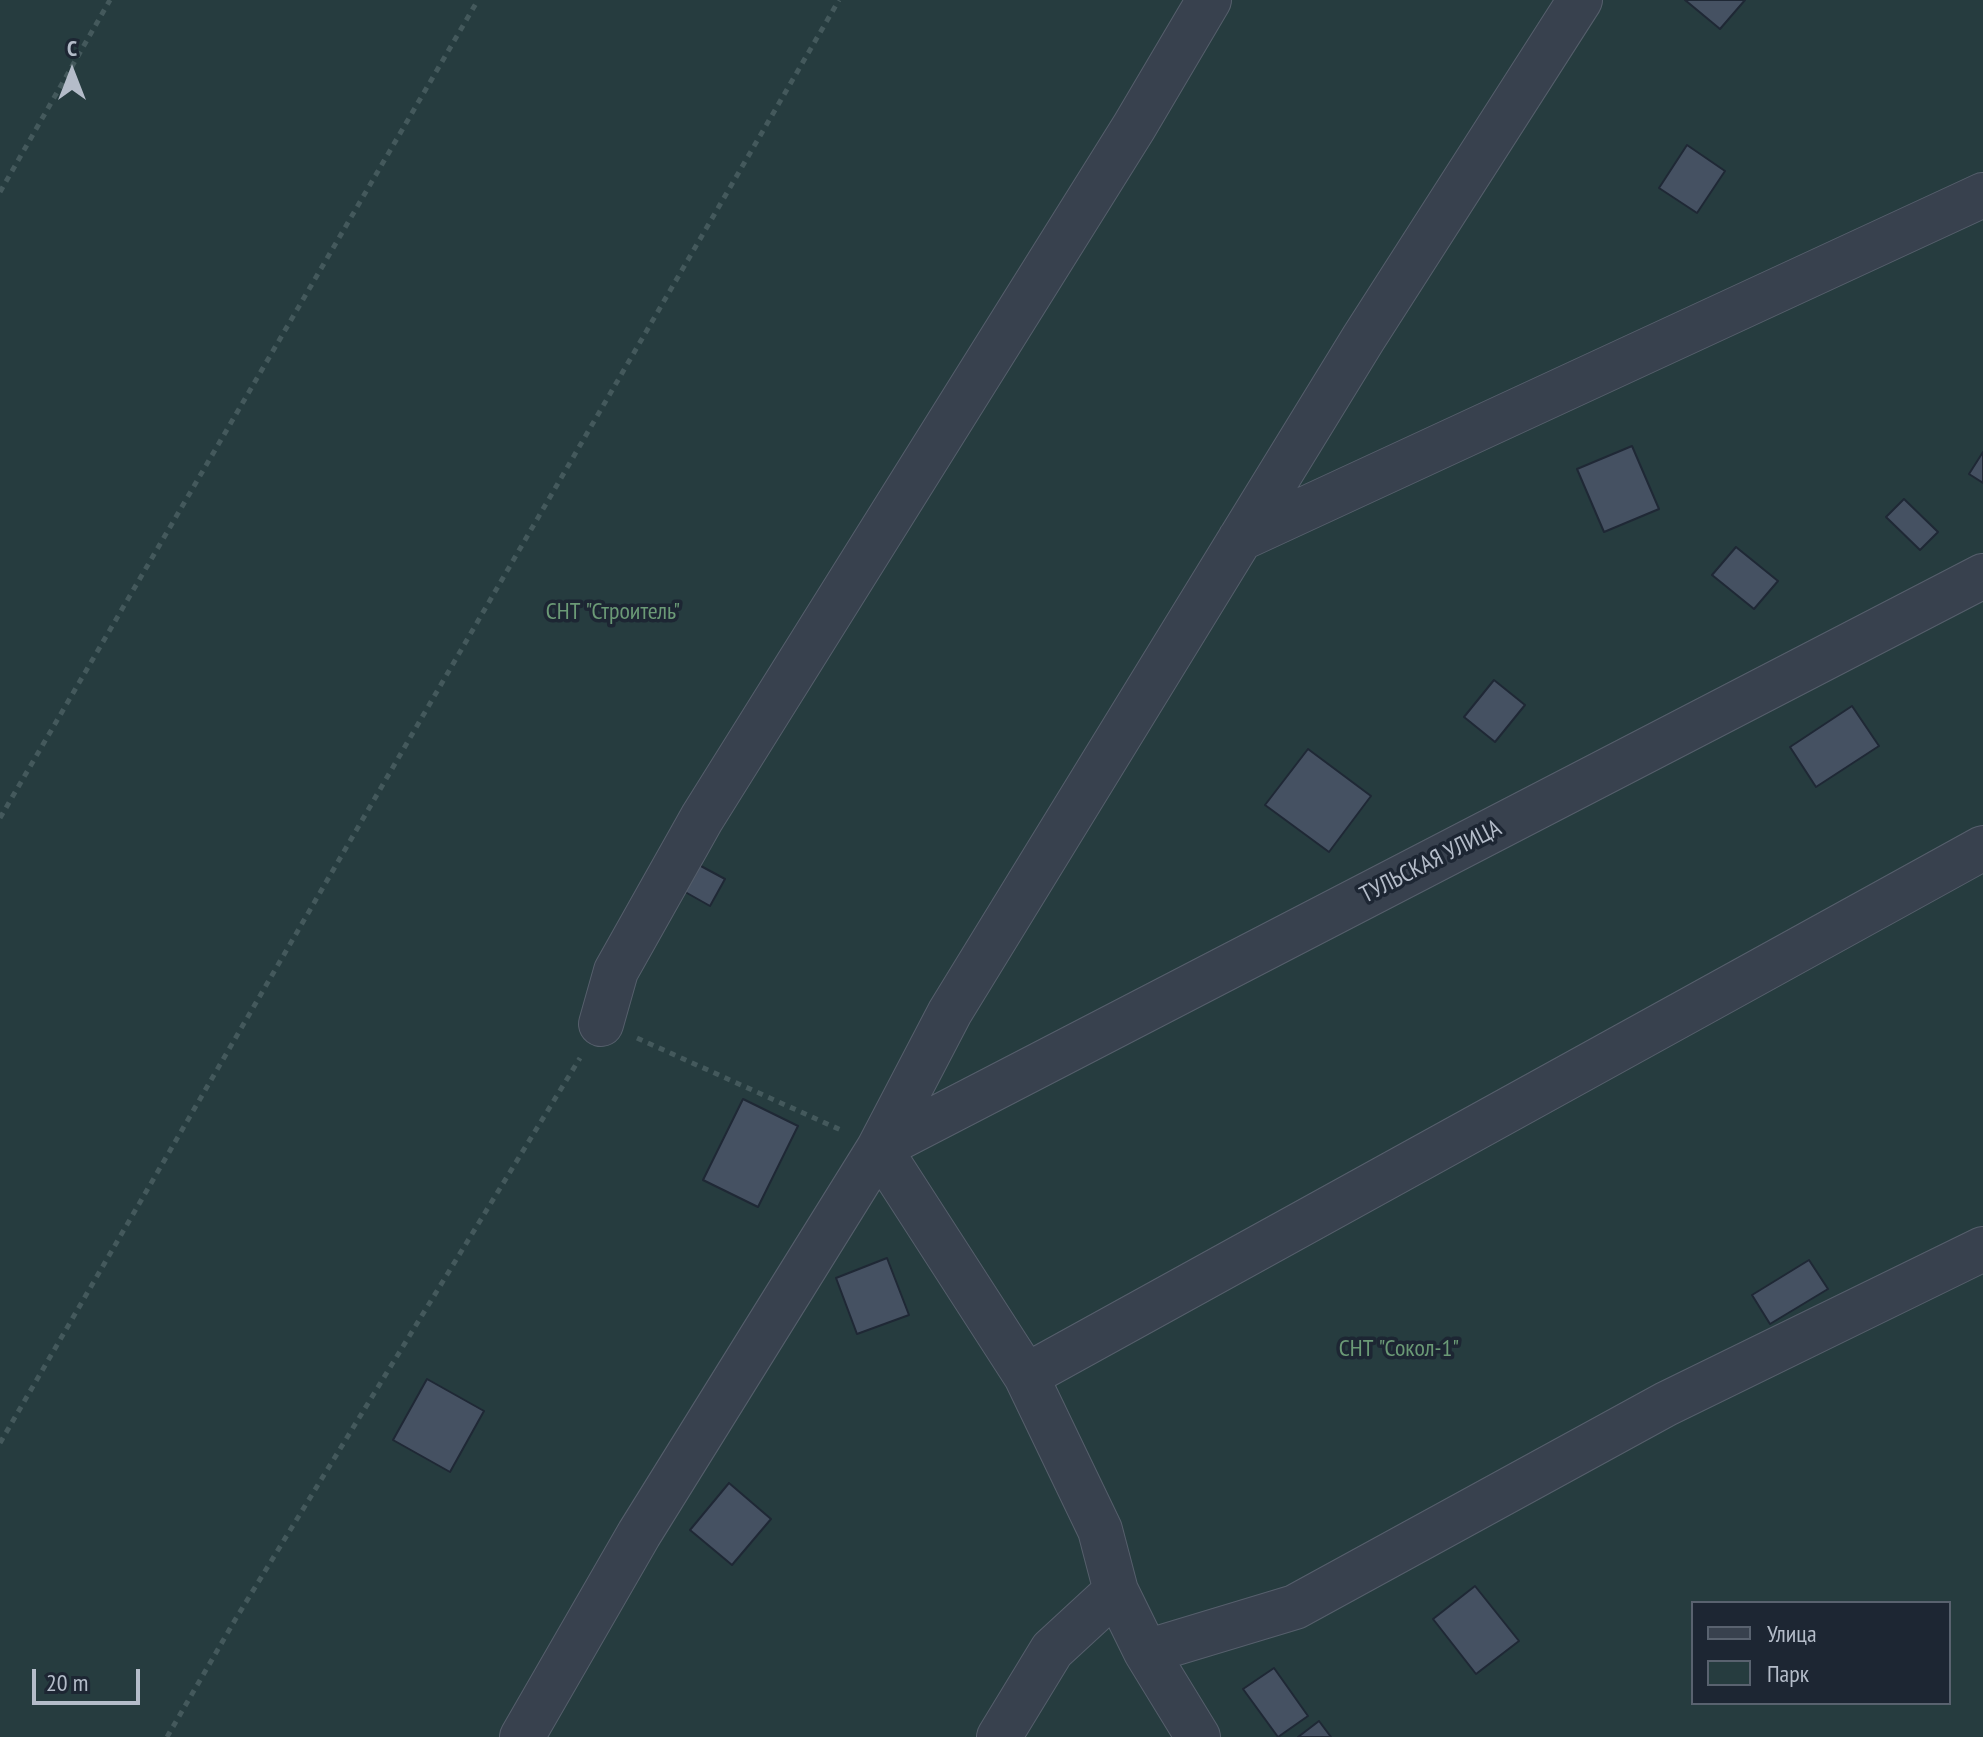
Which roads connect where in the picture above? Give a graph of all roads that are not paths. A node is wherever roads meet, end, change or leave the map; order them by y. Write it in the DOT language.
graph roads {
  1 [pos="1209,0"];
  2 [pos="1580,0"];
  3 [pos="1983,195"];
  4 [pos="1240,539"];
  5 [pos="1983,576"];
  6 [pos="1983,848"];
  7 [pos="601,1024"];
  8 [pos="879,1148"];
  9 [pos="1983,1249"];
  10 [pos="1026,1376"];
  11 [pos="1116,1591"];
  12 [pos="1146,1652"];
  13 [pos="522,1737"];
  14 [pos="999,1737"];
  15 [pos="1198,1737"];
  1 -- 7 [label="street"];
  2 -- 4 [label="street"];
  3 -- 4 [label="street"];
  4 -- 8 [label="street"];
  5 -- 8 [label="street, ТУЛЬСКАЯ УЛИЦА"];
  6 -- 10 [label="street"];
  8 -- 10 [label="street"];
  8 -- 13 [label="street"];
  9 -- 12 [label="street"];
  10 -- 11 [label="street"];
  11 -- 12 [label="street"];
  11 -- 14 [label="street"];
  12 -- 15 [label="street"];
}
